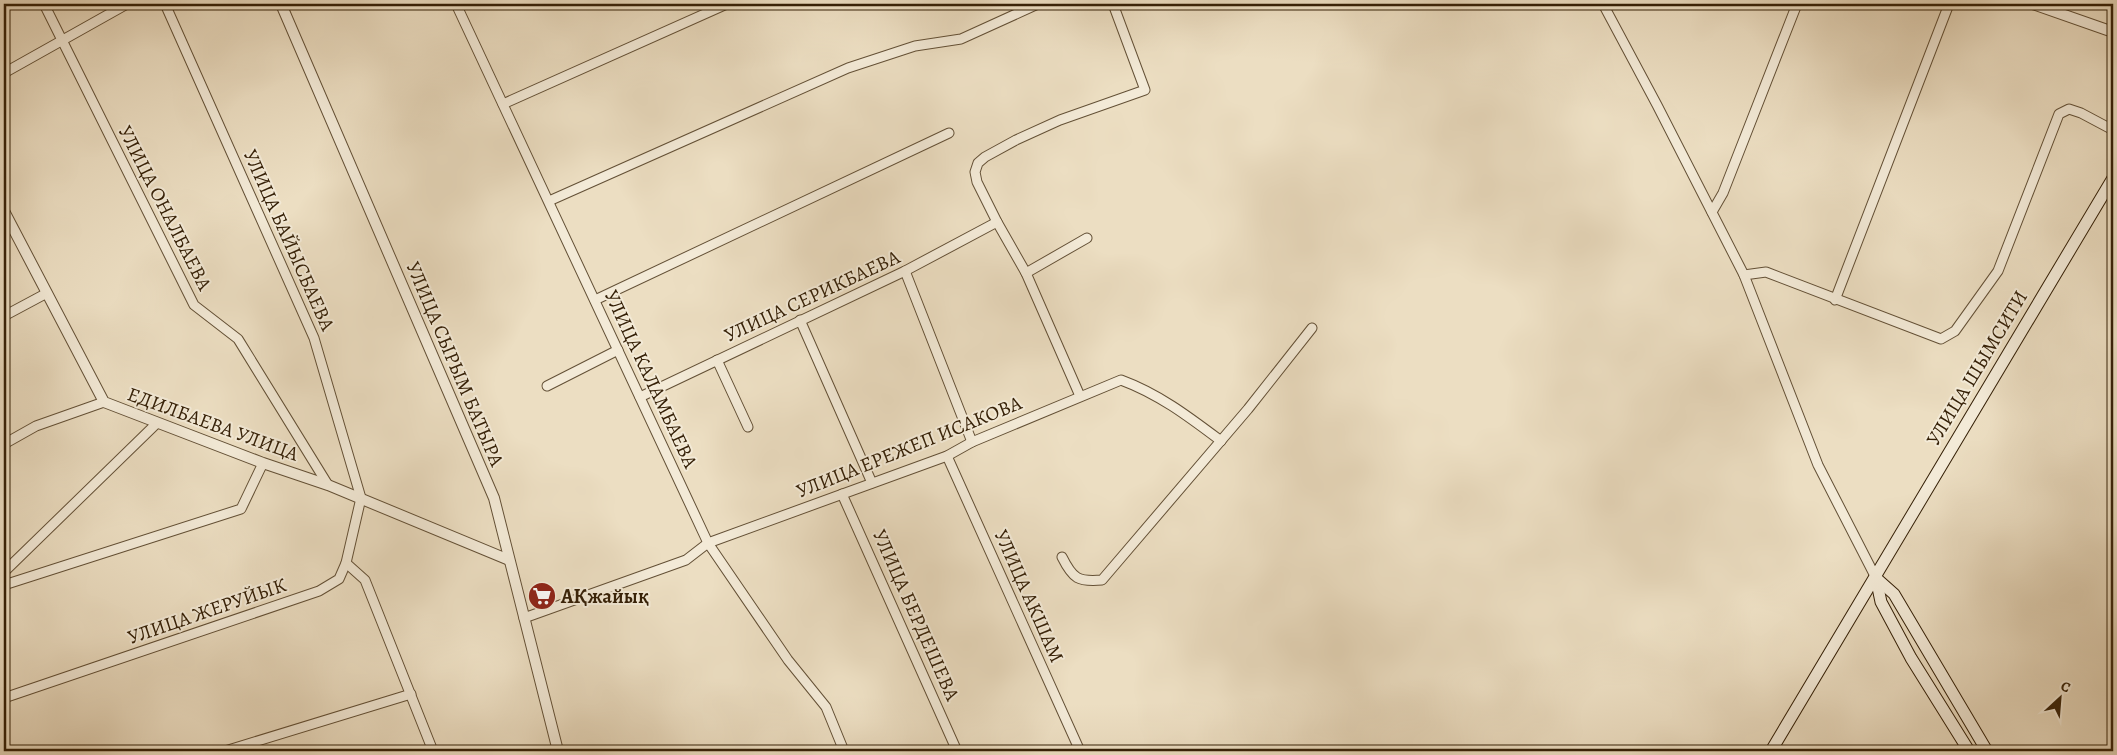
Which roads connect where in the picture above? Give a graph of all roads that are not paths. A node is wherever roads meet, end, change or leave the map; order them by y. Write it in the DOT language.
graph roads {
  1 [pos="44,4"];
  2 [pos="127,4"];
  3 [pos="165,4"];
  4 [pos="281,4"];
  5 [pos="456,4"];
  6 [pos="727,4"];
  7 [pos="1038,4"];
  8 [pos="1113,4"];
  9 [pos="1603,4"];
  10 [pos="1796,4"];
  11 [pos="1949,4"];
  12 [pos="2040,5"];
  13 [pos="2113,32"];
  14 [pos="62,41"];
  15 [pos="4,73"];
  16 [pos="503,104"];
  17 [pos="2113,130"];
  18 [pos="949,133"];
  19 [pos="2113,178"];
  20 [pos="548,201"];
  21 [pos="4,211"];
  22 [pos="1712,212"];
  23 [pos="997,222"];
  24 [pos="1087,238"];
  25 [pos="905,271"];
  26 [pos="1026,273"];
  27 [pos="1744,275"];
  28 [pos="47,293"];
  29 [pos="595,300"];
  30 [pos="1835,300"];
  31 [pos="4,316"];
  32 [pos="800,320"];
  33 [pos="1312,328"];
  34 [pos="618,350"];
  35 [pos="717,360"];
  36 [pos="547,386"];
  37 [pos="1080,396"];
  38 [pos="640,397"];
  39 [pos="104,402"];
  40 [pos="156,424"];
  41 [pos="748,427"];
  42 [pos="1221,440"];
  43 [pos="972,442"];
  44 [pos="4,444"];
  45 [pos="947,456"];
  46 [pos="263,463"];
  47 [pos="872,483"];
  48 [pos="328,485"];
  49 [pos="842,494"];
  50 [pos="361,498"];
  51 [pos="708,543"];
  52 [pos="1062,557"];
  53 [pos="509,560"];
  54 [pos="346,562"];
  55 [pos="4,572"];
  56 [pos="1876,578"];
  57 [pos="4,585"];
  58 [pos="524,618"];
  59 [pos="411,694"];
  60 [pos="4,698"];
  61 [pos="225,751"];
  62 [pos="433,751"];
  63 [pos="558,751"];
  64 [pos="844,751"];
  65 [pos="957,751"];
  66 [pos="1080,751"];
  67 [pos="1771,751"];
  68 [pos="1969,751"];
  69 [pos="1987,751"];
  1 -- 14 [label="street, УЛИЦА ОНАЛБАЕВА"];
  2 -- 14 [label="street"];
  3 -- 50 [label="street, УЛИЦА БАЙЫСБАЕВА"];
  4 -- 53 [label="street, УЛИЦА СЫРЫМ БАТЫРА"];
  5 -- 16 [label="street, УЛИЦА КАЛАМБАЕВА"];
  6 -- 16 [label="street"];
  7 -- 20 [label="street"];
  8 -- 23 [label="street"];
  9 -- 22 [label="street"];
  10 -- 22 [label="street"];
  11 -- 30 [label="street"];
  12 -- 13 [label="street"];
  14 -- 15 [label="street"];
  14 -- 48 [label="street, УЛИЦА ОНАЛБАЕВА"];
  16 -- 20 [label="street, УЛИЦА КАЛАМБАЕВА"];
  17 -- 30 [label="street"];
  18 -- 29 [label="street"];
  19 -- 56 [label="main road, УЛИЦА ШЫМСИТИ"];
  20 -- 29 [label="street, УЛИЦА КАЛАМБАЕВА"];
  21 -- 28 [label="street, ЕДИЛБАЕВА УЛИЦА"];
  22 -- 27 [label="street"];
  23 -- 25 [label="street, УЛИЦА СЕРИКБАЕВА"];
  23 -- 26 [label="street"];
  24 -- 26 [label="street"];
  25 -- 32 [label="street, УЛИЦА СЕРИКБАЕВА"];
  25 -- 43 [label="street"];
  26 -- 37 [label="street"];
  27 -- 30 [label="street"];
  27 -- 56 [label="street"];
  28 -- 31 [label="street"];
  28 -- 39 [label="street, ЕДИЛБАЕВА УЛИЦА"];
  29 -- 34 [label="street, УЛИЦА КАЛАМБАЕВА"];
  32 -- 35 [label="street, УЛИЦА СЕРИКБАЕВА"];
  32 -- 47 [label="street"];
  33 -- 42 [label="street"];
  34 -- 36 [label="street"];
  34 -- 38 [label="street, УЛИЦА КАЛАМБАЕВА"];
  35 -- 38 [label="street, УЛИЦА СЕРИКБАЕВА"];
  35 -- 41 [label="street"];
  37 -- 42 [label="street, УЛИЦА ЕРЕЖЕП ИСАКОВА"];
  37 -- 43 [label="street, УЛИЦА ЕРЕЖЕП ИСАКОВА"];
  38 -- 51 [label="street, УЛИЦА КАЛАМБАЕВА"];
  39 -- 40 [label="street, ЕДИЛБАЕВА УЛИЦА"];
  39 -- 44 [label="street"];
  40 -- 46 [label="street, ЕДИЛБАЕВА УЛИЦА"];
  40 -- 55 [label="street"];
  42 -- 52 [label="street"];
  43 -- 45 [label="street, УЛИЦА ЕРЕЖЕП ИСАКОВА"];
  45 -- 47 [label="street, УЛИЦА ЕРЕЖЕП ИСАКОВА"];
  45 -- 66 [label="street, УЛИЦА АКШАМ"];
  46 -- 48 [label="street, ЕДИЛБАЕВА УЛИЦА"];
  46 -- 57 [label="street"];
  47 -- 49 [label="street, УЛИЦА ЕРЕЖЕП ИСАКОВА"];
  48 -- 50 [label="street, ЕДИЛБАЕВА УЛИЦА"];
  49 -- 51 [label="street, УЛИЦА ЕРЕЖЕП ИСАКОВА"];
  49 -- 65 [label="street, УЛИЦА БЕРДЕШЕВА"];
  50 -- 53 [label="street, ЕДИЛБАЕВА УЛИЦА"];
  50 -- 54 [label="street, УЛИЦА ЖЕРУЙЫК"];
  51 -- 58 [label="street, УЛИЦА ЕРЕЖЕП ИСАКОВА"];
  51 -- 64 [label="street, УЛИЦА КАЛАМБАЕВА"];
  53 -- 58 [label="street, УЛИЦА СЫРЫМ БАТЫРА"];
  54 -- 59 [label="street"];
  54 -- 60 [label="street, УЛИЦА ЖЕРУЙЫК"];
  56 -- 67 [label="main road, УЛИЦА ШЫМСИТИ"];
  56 -- 68 [label="main road"];
  56 -- 69 [label="main road"];
  58 -- 63 [label="street, УЛИЦА СЫРЫМ БАТЫРА"];
  59 -- 61 [label="street"];
  59 -- 62 [label="street"];
}
